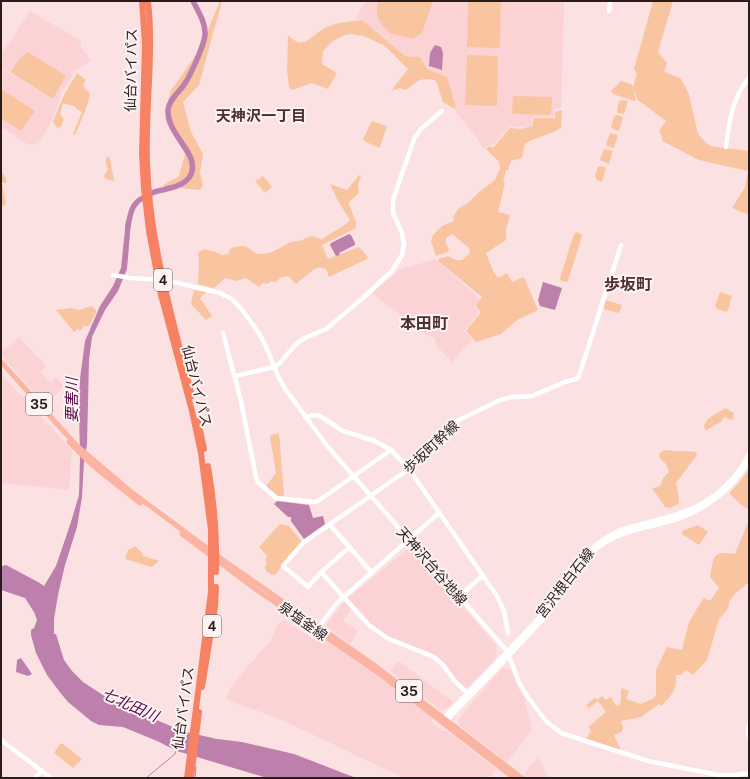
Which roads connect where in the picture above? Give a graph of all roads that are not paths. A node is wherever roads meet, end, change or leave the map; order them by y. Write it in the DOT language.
graph roads {
  1 [pos="142,1"];
  2 [pos="148,1"];
  3 [pos="610,1"];
  4 [pos="609,11"];
  5 [pos="749,78"];
  6 [pos="442,111"];
  7 [pos="726,147"];
  8 [pos="621,245"];
  9 [pos="113,275"];
  10 [pos="160,280"];
  11 [pos="223,333"];
  12 [pos="1,362"];
  13 [pos="1,367"];
  14 [pos="274,367"];
  15 [pos="235,376"];
  16 [pos="305,417"];
  17 [pos="77,448"];
  18 [pos="391,450"];
  19 [pos="749,454"];
  20 [pos="749,461"];
  21 [pos="409,469"];
  22 [pos="354,476"];
  23 [pos="371,496"];
  24 [pos="439,512"];
  25 [pos="330,525"];
  26 [pos="409,540"];
  27 [pos="350,547"];
  28 [pos="214,556"];
  29 [pos="321,572"];
  30 [pos="372,573"];
  31 [pos="483,575"];
  32 [pos="459,597"];
  33 [pos="343,598"];
  34 [pos="318,628"];
  35 [pos="508,633"];
  36 [pos="508,653"];
  37 [pos="467,693"];
  38 [pos="444,720"];
  39 [pos="749,725"];
  40 [pos="749,736"];
  41 [pos="1,740"];
  42 [pos="190,764"];
  43 [pos="42,771"];
  44 [pos="749,773"];
  45 [pos="508,776"];
  46 [pos="35,778"];
  47 [pos="51,778"];
  48 [pos="187,778"];
  49 [pos="191,778"];
  50 [pos="514,778"];
  51 [pos="522,778"];
  1 -- 10 [label="highway, 仙台バイパス / 4"];
  2 -- 10 [label="highway, 仙台バイパス / 4"];
  3 -- 4 [label="street"];
  5 -- 7 [label="street"];
  6 -- 14 [label="street"];
  8 -- 21 [label="street, 歩坂町幹線"];
  9 -- 10 [label="street, 天神沢台谷地線"];
  10 -- 14 [label="street, 天神沢台谷地線"];
  10 -- 28 [label="highway, 仙台バイパス / 4"];
  11 -- 15 [label="street"];
  12 -- 17 [label="main road, 35"];
  13 -- 17 [label="main road, 35"];
  14 -- 15 [label="street"];
  14 -- 16 [label="street, 天神沢台谷地線"];
  15 -- 22 [label="street"];
  16 -- 18 [label="street"];
  16 -- 22 [label="street, 天神沢台谷地線"];
  17 -- 28 [label="main road, 35"];
  18 -- 21 [label="street"];
  18 -- 22 [label="street"];
  19 -- 36 [label="street, 宮沢根白石線"];
  20 -- 36 [label="street"];
  21 -- 23 [label="street, 歩坂町幹線"];
  21 -- 24 [label="street"];
  22 -- 23 [label="street, 天神沢台谷地線"];
  23 -- 25 [label="street, 歩坂町幹線"];
  23 -- 26 [label="street, 天神沢台谷地線"];
  24 -- 26 [label="street"];
  24 -- 31 [label="street"];
  25 -- 27 [label="street"];
  25 -- 29 [label="street, 歩坂町幹線"];
  26 -- 30 [label="street"];
  26 -- 32 [label="street, 天神沢台谷地線"];
  27 -- 29 [label="street, 歩坂町幹線"];
  27 -- 30 [label="street"];
  28 -- 34 [label="main road, 35"];
  28 -- 42 [label="highway, 仙台バイパス / 4"];
  29 -- 33 [label="street"];
  30 -- 33 [label="street"];
  31 -- 32 [label="street"];
  31 -- 35 [label="street"];
  32 -- 36 [label="street, 天神沢台谷地線"];
  33 -- 34 [label="street"];
  33 -- 37 [label="street"];
  34 -- 38 [label="main road, 35"];
  36 -- 37 [label="street, 宮沢根白石線"];
  36 -- 38 [label="street"];
  36 -- 44 [label="street, 天神沢台谷地線"];
  37 -- 38 [label="street, 宮沢根白石線"];
  38 -- 45 [label="main road, 35"];
  38 -- 51 [label="main road, 35"];
  39 -- 40 [label="street"];
  41 -- 43 [label="street"];
  42 -- 48 [label="highway, 仙台バイパス / 4"];
  42 -- 49 [label="highway, 仙台バイパス / 4"];
  43 -- 46 [label="street"];
  43 -- 47 [label="street"];
  45 -- 50 [label="main road, 35"];
}
